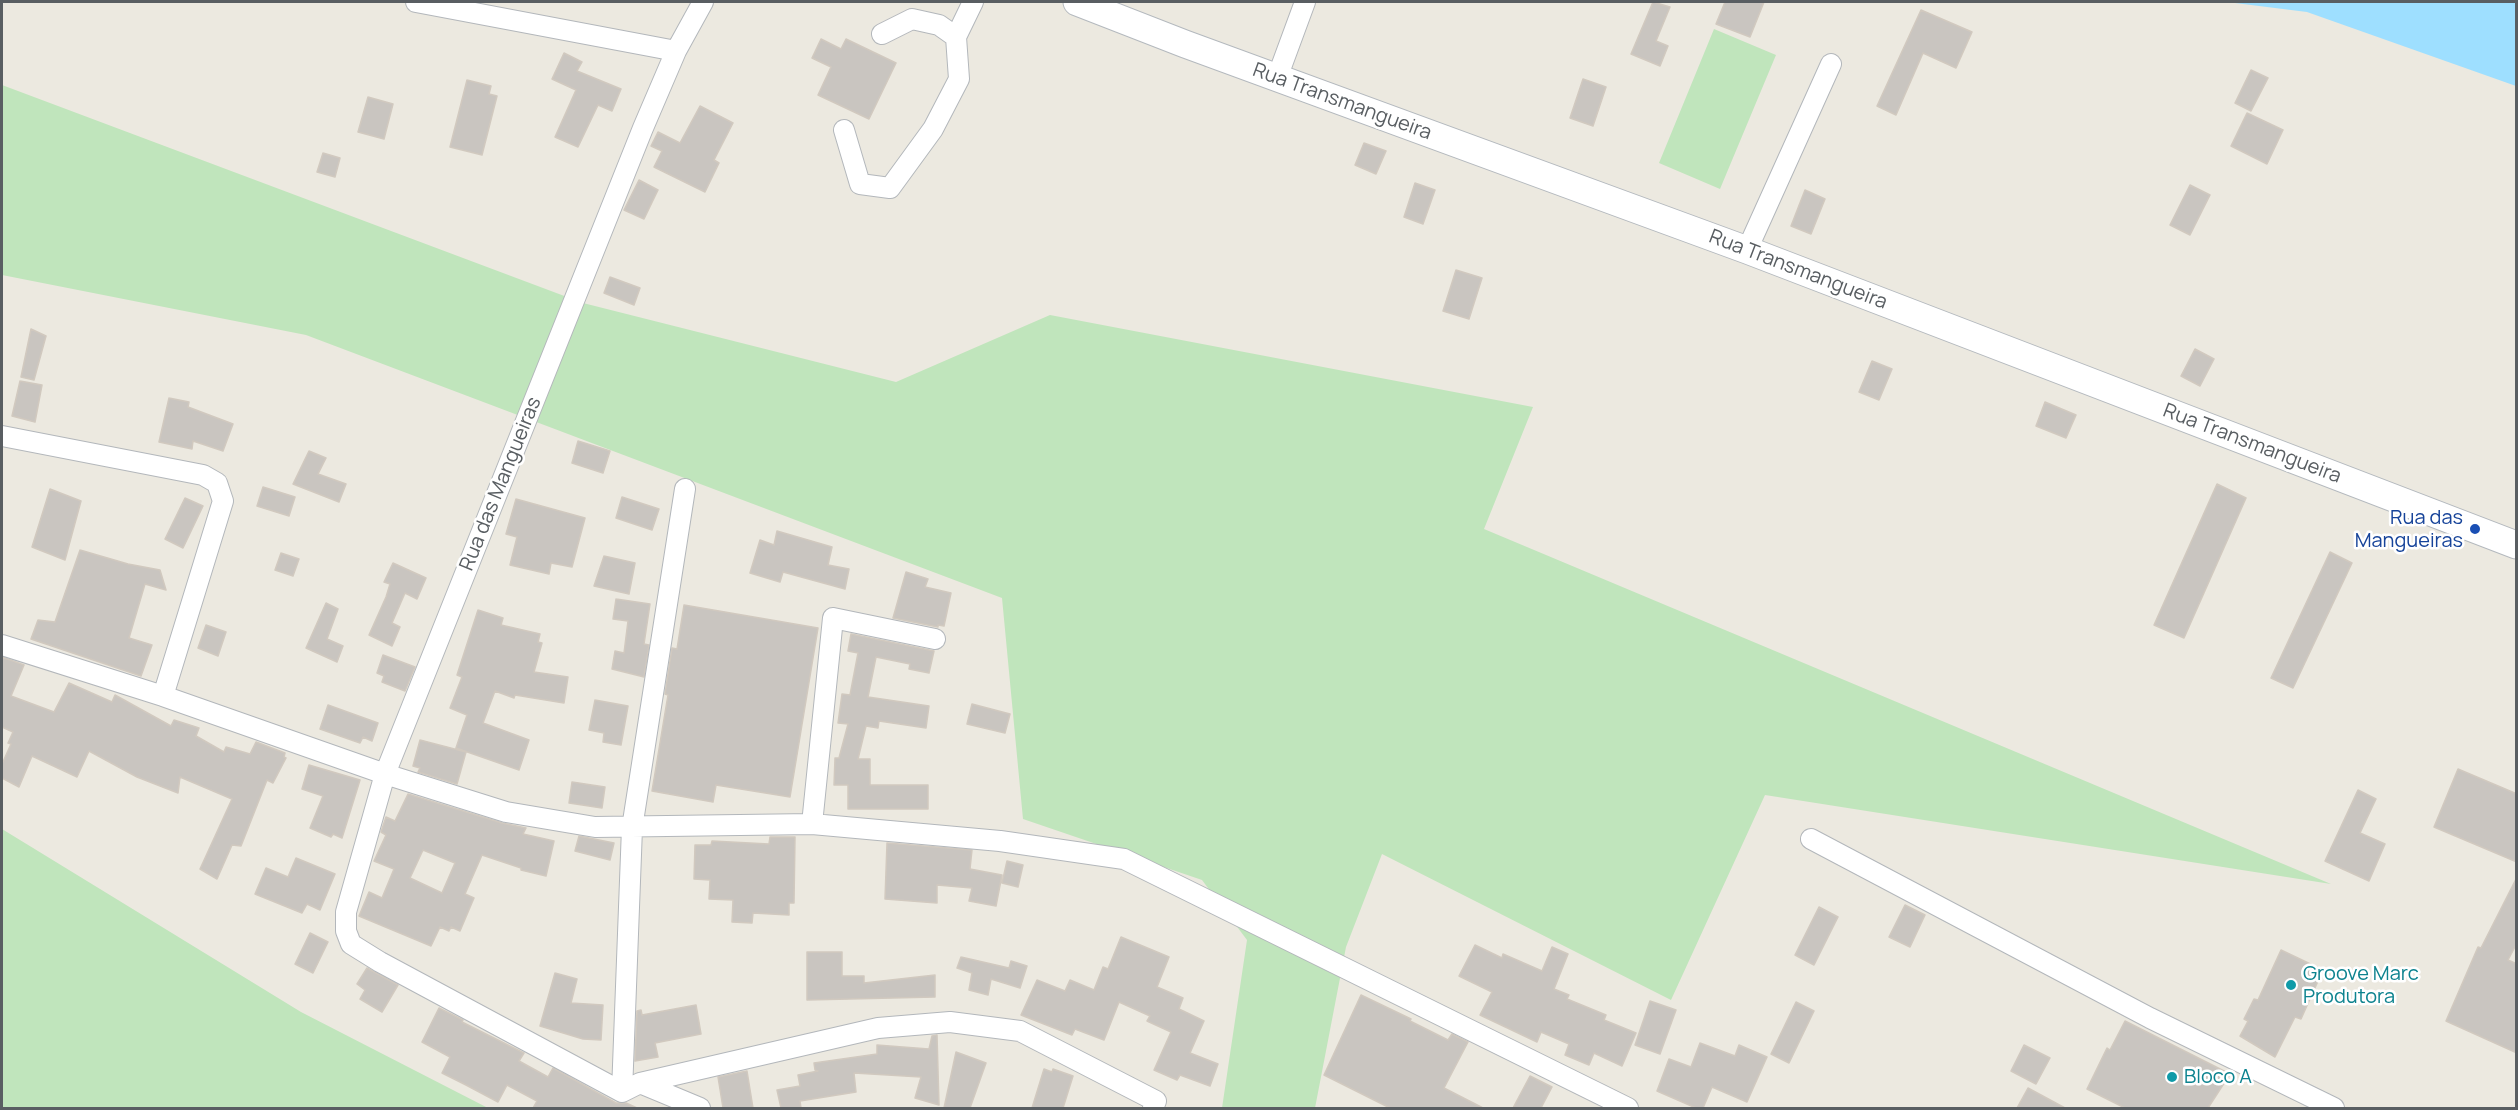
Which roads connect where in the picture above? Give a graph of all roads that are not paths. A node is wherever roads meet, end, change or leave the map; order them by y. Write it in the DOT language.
graph roads {
  1 [pos="416,2"];
  2 [pos="703,2"];
  3 [pos="973,2"];
  4 [pos="1077,2"];
  5 [pos="1305,2"];
  6 [pos="882,33"];
  7 [pos="956,37"];
  8 [pos="676,51"];
  9 [pos="1831,64"];
  10 [pos="1277,78"];
  11 [pos="844,130"];
  12 [pos="1747,250"];
  13 [pos="2,436"];
  14 [pos="685,489"];
  15 [pos="2517,545"];
  16 [pos="935,639"];
  17 [pos="2,645"];
  18 [pos="163,696"];
  19 [pos="385,774"];
  20 [pos="812,824"];
  21 [pos="633,828"];
  22 [pos="1811,839"];
  23 [pos="640,1083"];
  24 [pos="622,1092"];
  25 [pos="1594,1101"];
  26 [pos="1160,1106"];
  27 [pos="699,1108"];
  28 [pos="1628,1108"];
  29 [pos="2334,1108"];
  1 -- 8 [label="street"];
  2 -- 8 [label="street, Rua das Mangueiras"];
  3 -- 7 [label="street"];
  4 -- 10 [label="street, Rua Transmangueira"];
  5 -- 10 [label="street"];
  6 -- 7 [label="street"];
  7 -- 11 [label="street"];
  8 -- 19 [label="street, Rua das Mangueiras"];
  9 -- 12 [label="street"];
  10 -- 12 [label="street, Rua Transmangueira"];
  12 -- 15 [label="street, Rua Transmangueira"];
  13 -- 18 [label="street"];
  14 -- 21 [label="street"];
  16 -- 20 [label="street"];
  17 -- 18 [label="street"];
  18 -- 19 [label="street"];
  19 -- 21 [label="street"];
  19 -- 24 [label="street, Rua das Mangueiras"];
  20 -- 21 [label="street"];
  20 -- 25 [label="street"];
  21 -- 24 [label="street"];
  22 -- 29 [label="street"];
  23 -- 24 [label="street"];
  23 -- 26 [label="street"];
  23 -- 27 [label="street"];
  25 -- 28 [label="street"];
}
